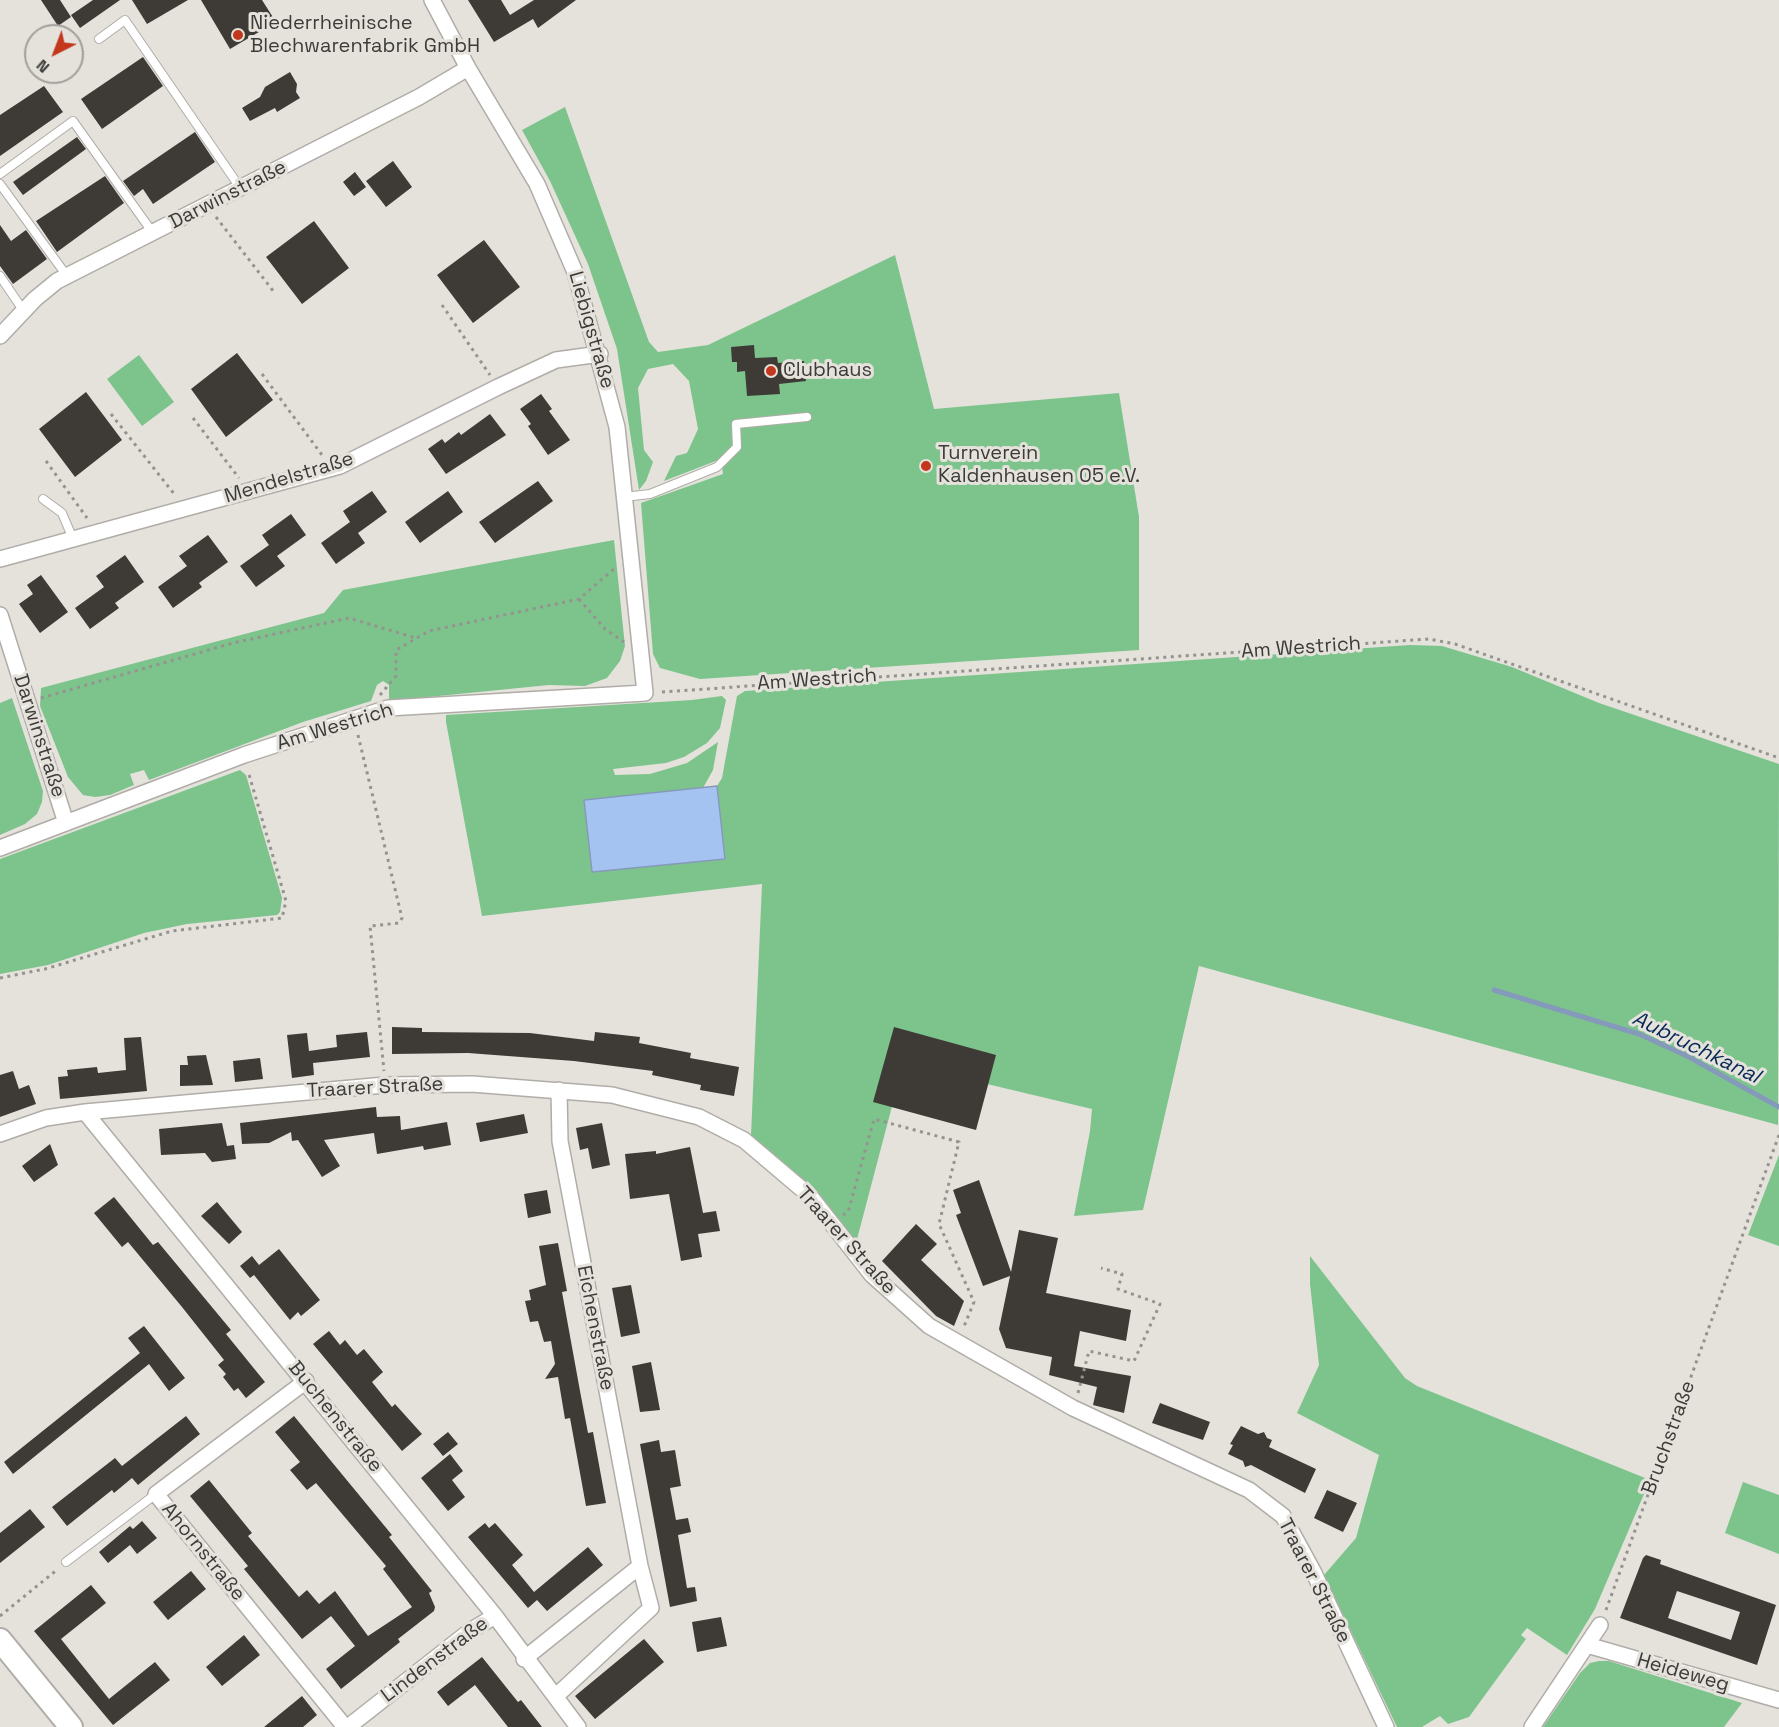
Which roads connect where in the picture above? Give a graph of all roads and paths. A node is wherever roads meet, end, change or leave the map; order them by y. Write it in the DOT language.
graph roads {
  1 [pos="432,0"];
  2 [pos="99,39"];
  3 [pos="468,68"];
  4 [pos="0,174"];
  5 [pos="0,184"];
  6 [pos="241,189"];
  7 [pos="207,206"];
  8 [pos="153,233"];
  9 [pos="0,276"];
  10 [pos="67,276"];
  11 [pos="274,292"];
  12 [pos="442,305"];
  13 [pos="23,310"];
  14 [pos="0,336"];
  15 [pos="600,354"];
  16 [pos="262,375"];
  17 [pos="498,387"];
  18 [pos="111,414"];
  19 [pos="807,417"];
  20 [pos="193,418"];
  21 [pos="46,461"];
  22 [pos="331,469"];
  23 [pos="249,491"];
  24 [pos="624,497"];
  25 [pos="43,499"];
  26 [pos="185,509"];
  27 [pos="98,533"];
  28 [pos="73,539"];
  29 [pos="630,555"];
  30 [pos="0,559"];
  31 [pos="579,599"];
  32 [pos="0,615"];
  33 [pos="416,638"];
  34 [pos="640,653"];
  35 [pos="645,693"];
  36 [pos="28,701"];
  37 [pos="380,711"];
  38 [pos="355,720"];
  39 [pos="244,755"];
  40 [pos="1779,758"];
  41 [pos="66,823"];
  42 [pos="0,848"];
  43 [pos="0,978"];
  44 [pos="385,1085"];
  45 [pos="559,1090"];
  46 [pos="85,1112"];
  47 [pos="0,1134"];
  48 [pos="1779,1135"];
  49 [pos="832,1223"];
  50 [pos="1101,1268"];
  51 [pos="958,1344"];
  52 [pos="306,1381"];
  53 [pos="1073,1408"];
  54 [pos="156,1494"];
  55 [pos="66,1562"];
  56 [pos="640,1566"];
  57 [pos="0,1616"];
  58 [pos="495,1616"];
  59 [pos="1600,1625"];
  60 [pos="0,1640"];
  61 [pos="1587,1645"];
  62 [pos="524,1659"];
  63 [pos="556,1696"];
  64 [pos="1779,1700"];
  65 [pos="70,1727"];
  66 [pos="346,1727"];
  67 [pos="578,1727"];
  68 [pos="1386,1727"];
  69 [pos="1532,1727"];
  1 -- 3 [label="street, Liebigstraße"];
  2 -- 6 [label="lane"];
  3 -- 6 [label="street, Darwinstraße"];
  3 -- 15 [label="street, Liebigstraße"];
  4 -- 8 [label="lane"];
  5 -- 10 [label="lane"];
  6 -- 7 [label="street, Darwinstraße"];
  7 -- 8 [label="street, Darwinstraße"];
  7 -- 11 [label="path"];
  8 -- 10 [label="street, Darwinstraße"];
  9 -- 13 [label="lane"];
  10 -- 13 [label="street, Darwinstraße"];
  12 -- 17 [label="path"];
  13 -- 14 [label="street, Darwinstraße"];
  15 -- 17 [label="street, Mendelstraße"];
  15 -- 24 [label="street, Liebigstraße"];
  16 -- 22 [label="path"];
  17 -- 22 [label="street, Mendelstraße"];
  18 -- 26 [label="path"];
  19 -- 24 [label="lane"];
  20 -- 23 [label="path"];
  21 -- 27 [label="path"];
  22 -- 23 [label="street, Mendelstraße"];
  23 -- 26 [label="street, Mendelstraße"];
  24 -- 29 [label="street, Liebigstraße"];
  25 -- 28 [label="lane"];
  26 -- 27 [label="street, Mendelstraße"];
  27 -- 28 [label="street, Mendelstraße"];
  28 -- 30 [label="street, Mendelstraße"];
  29 -- 31 [label="path"];
  29 -- 34 [label="street, Liebigstraße"];
  31 -- 33 [label="path"];
  31 -- 34 [label="path"];
  32 -- 36 [label="street, Darwinstraße"];
  33 -- 36 [label="path"];
  33 -- 37 [label="path"];
  34 -- 35 [label="street, Liebigstraße"];
  35 -- 37 [label="street, Am Westrich"];
  35 -- 40 [label="path, Am Westrich"];
  36 -- 41 [label="street, Darwinstraße"];
  37 -- 38 [label="street, Am Westrich"];
  38 -- 39 [label="street, Am Westrich"];
  38 -- 44 [label="path"];
  39 -- 41 [label="street, Am Westrich"];
  39 -- 43 [label="path"];
  41 -- 42 [label="street, Am Westrich"];
  44 -- 45 [label="street, Traarer Straße"];
  44 -- 46 [label="street, Traarer Straße"];
  45 -- 49 [label="street, Traarer Straße"];
  45 -- 56 [label="street, Eichenstraße"];
  46 -- 47 [label="street, Traarer Straße"];
  46 -- 52 [label="street, Buchenstraße"];
  48 -- 59 [label="path, Bruchstraße"];
  49 -- 51 [label="street, Traarer Straße"];
  49 -- 51 [label="path"];
  50 -- 53 [label="path"];
  51 -- 53 [label="street, Traarer Straße"];
  52 -- 54 [label="street, Ahornstraße"];
  52 -- 58 [label="street, Buchenstraße"];
  53 -- 68 [label="street, Traarer Straße"];
  54 -- 55 [label="lane"];
  54 -- 66 [label="street, Ahornstraße"];
  55 -- 57 [label="path"];
  56 -- 62 [label="street"];
  56 -- 63 [label="street, Eichenstraße"];
  58 -- 62 [label="street, Buchenstraße"];
  58 -- 66 [label="street, Lindenstraße"];
  59 -- 61 [label="street"];
  60 -- 65 [label="main road"];
  61 -- 64 [label="street, Heideweg"];
  61 -- 69 [label="street"];
  62 -- 63 [label="street, Buchenstraße"];
  63 -- 67 [label="street, Buchenstraße"];
}
